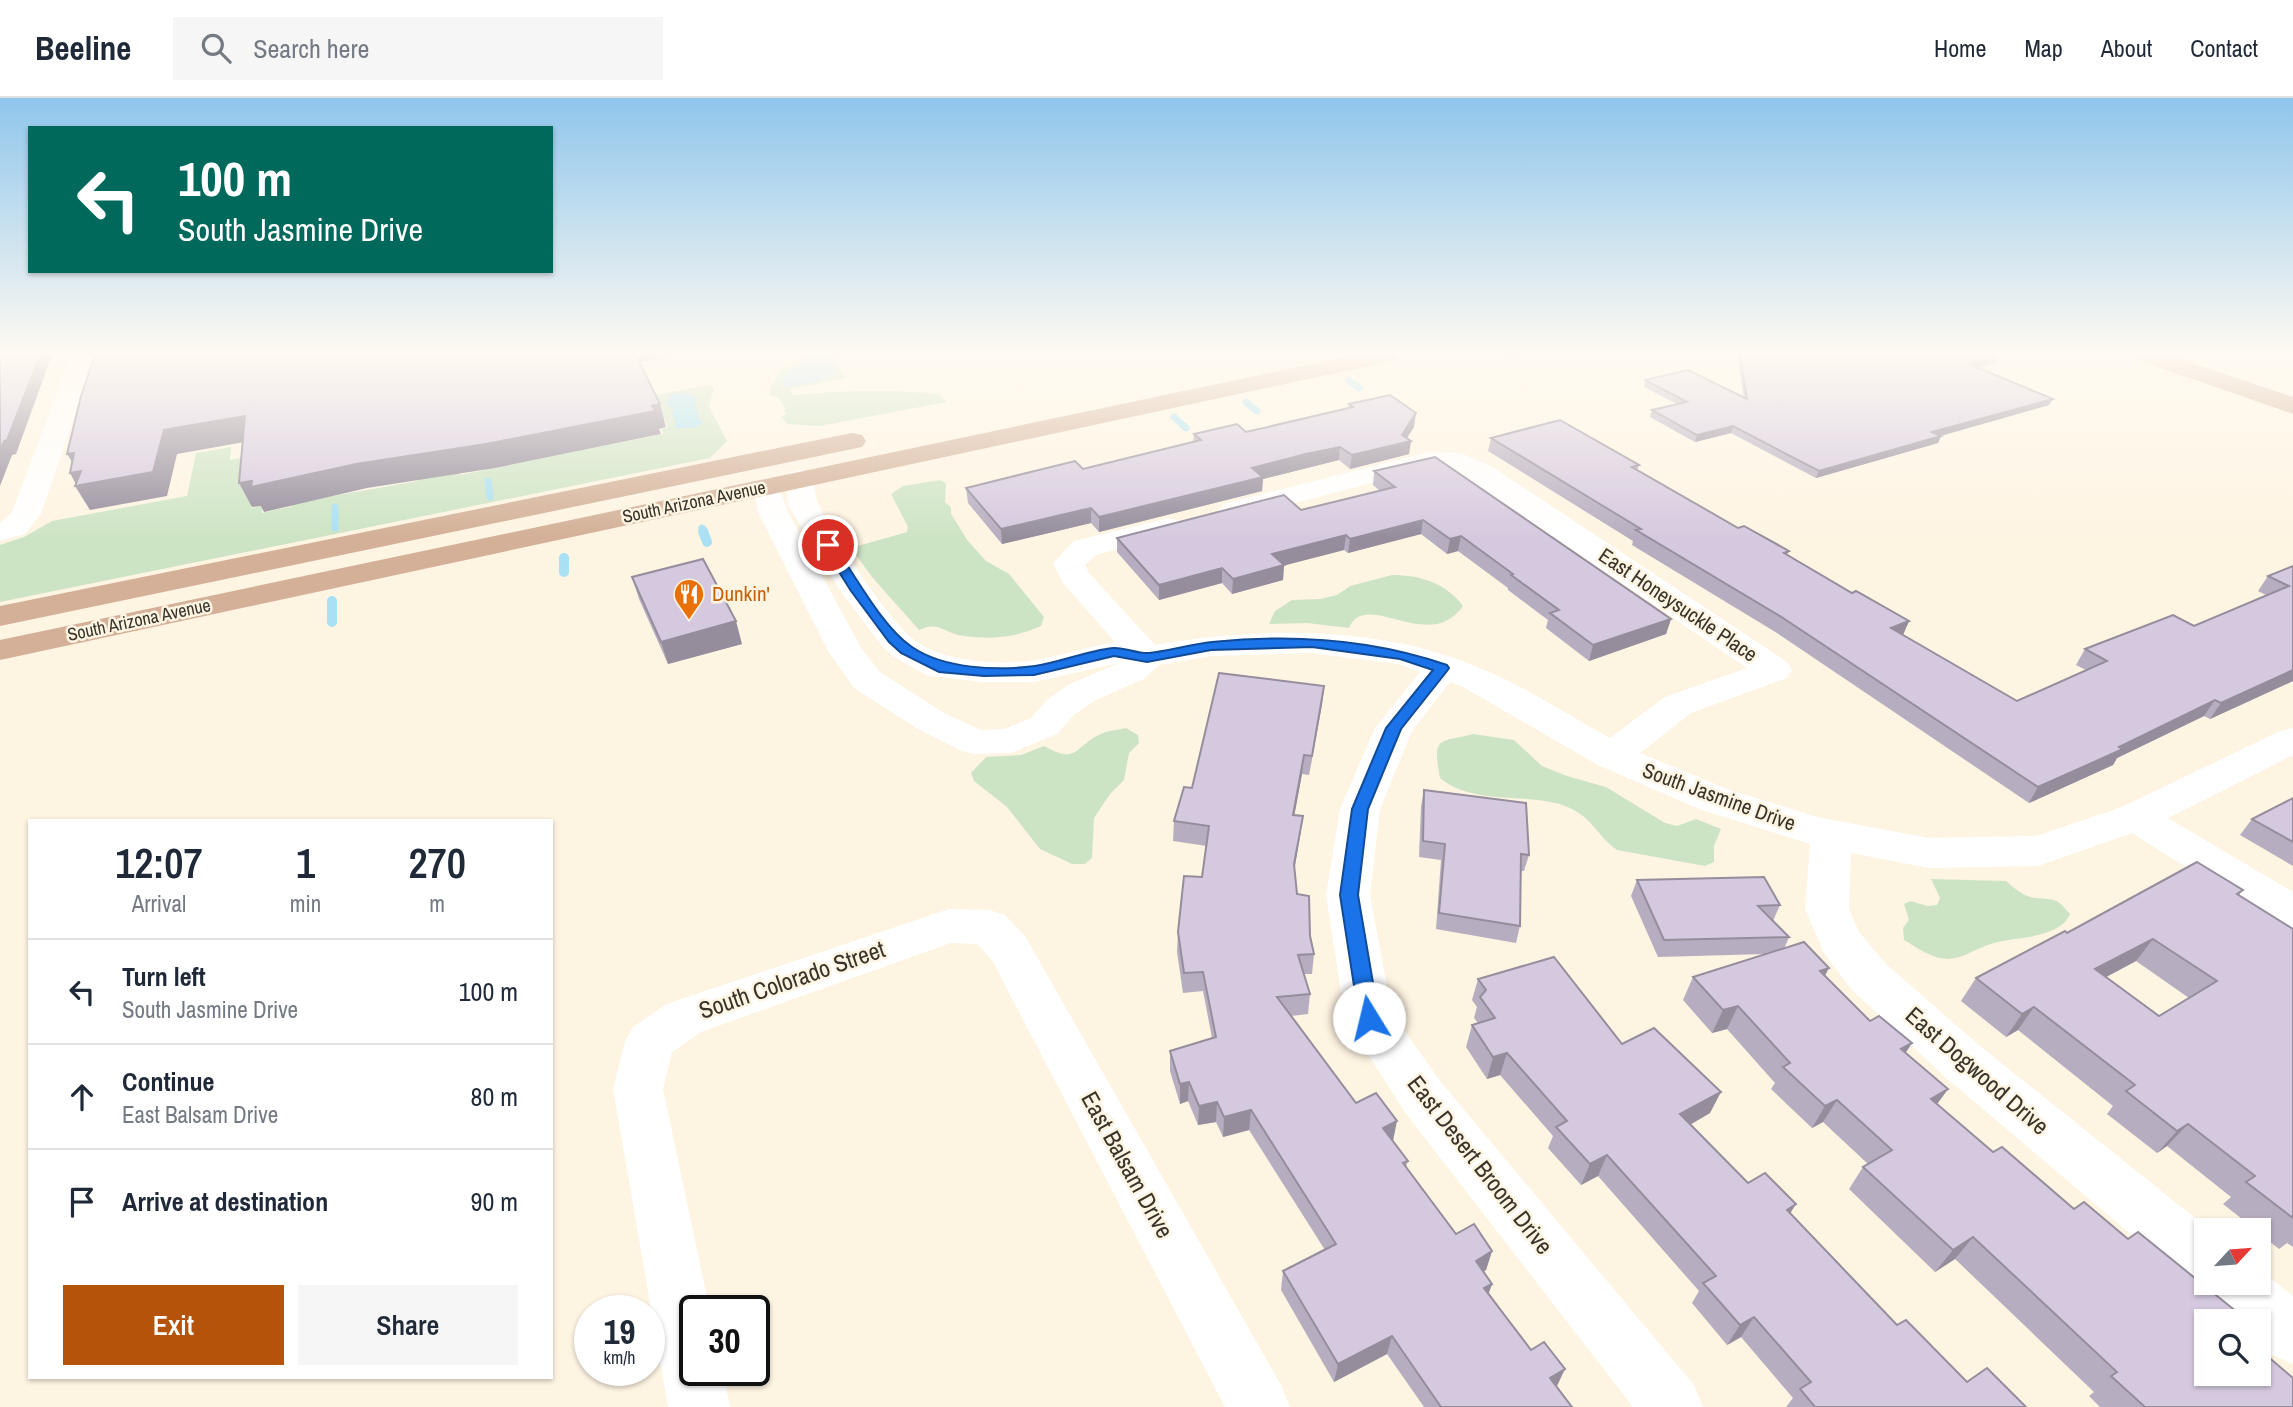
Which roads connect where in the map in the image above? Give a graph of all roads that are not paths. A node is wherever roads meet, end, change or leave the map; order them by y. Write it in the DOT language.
graph roads {
  1 [pos="61,416"];
  2 [pos="1100,416"];
  3 [pos="874,437"];
  4 [pos="800,480"];
  5 [pos="767,487"];
  6 [pos="7,530"];
  7 [pos="0,616"];
  8 [pos="0,650"];
  9 [pos="1147,657"];
  10 [pos="1442,668"];
  11 [pos="1034,671"];
  12 [pos="1090,673"];
  13 [pos="1061,707"];
  14 [pos="2293,740"];
  15 [pos="1612,756"];
  16 [pos="2136,817"];
  17 [pos="1831,834"];
  18 [pos="2293,913"];
  19 [pos="989,927"];
  20 [pos="2194,1252"];
  21 [pos="2246,1295"];
  22 [pos="2293,1334"];
  23 [pos="699,1407"];
  24 [pos="1259,1407"];
  25 [pos="1672,1407"];
  1 -- 6 [label="street"];
  2 -- 4 [label="main road, South Arizona Avenue"];
  3 -- 7 [label="main road, South Arizona Avenue"];
  4 -- 5 [label="main road, South Arizona Avenue"];
  4 -- 11 [label="street"];
  5 -- 8 [label="main road, South Arizona Avenue"];
  5 -- 13 [label="street"];
  9 -- 10 [label="street, South Jasmine Drive"];
  9 -- 12 [label="street, South Jasmine Drive"];
  9 -- 15 [label="street, East Honeysuckle Place"];
  10 -- 15 [label="street, South Jasmine Drive"];
  10 -- 25 [label="street, East Desert Broom Drive"];
  11 -- 12 [label="street"];
  11 -- 13 [label="street"];
  12 -- 13 [label="street"];
  14 -- 16 [label="street, South Jasmine Drive"];
  15 -- 17 [label="street, South Jasmine Drive"];
  16 -- 17 [label="street, South Jasmine Drive"];
  16 -- 18 [label="street"];
  17 -- 20 [label="street, East Dogwood Drive"];
  19 -- 23 [label="street, South Colorado Street"];
  19 -- 24 [label="street, East Balsam Drive"];
  21 -- 22 [label="street"];
}
